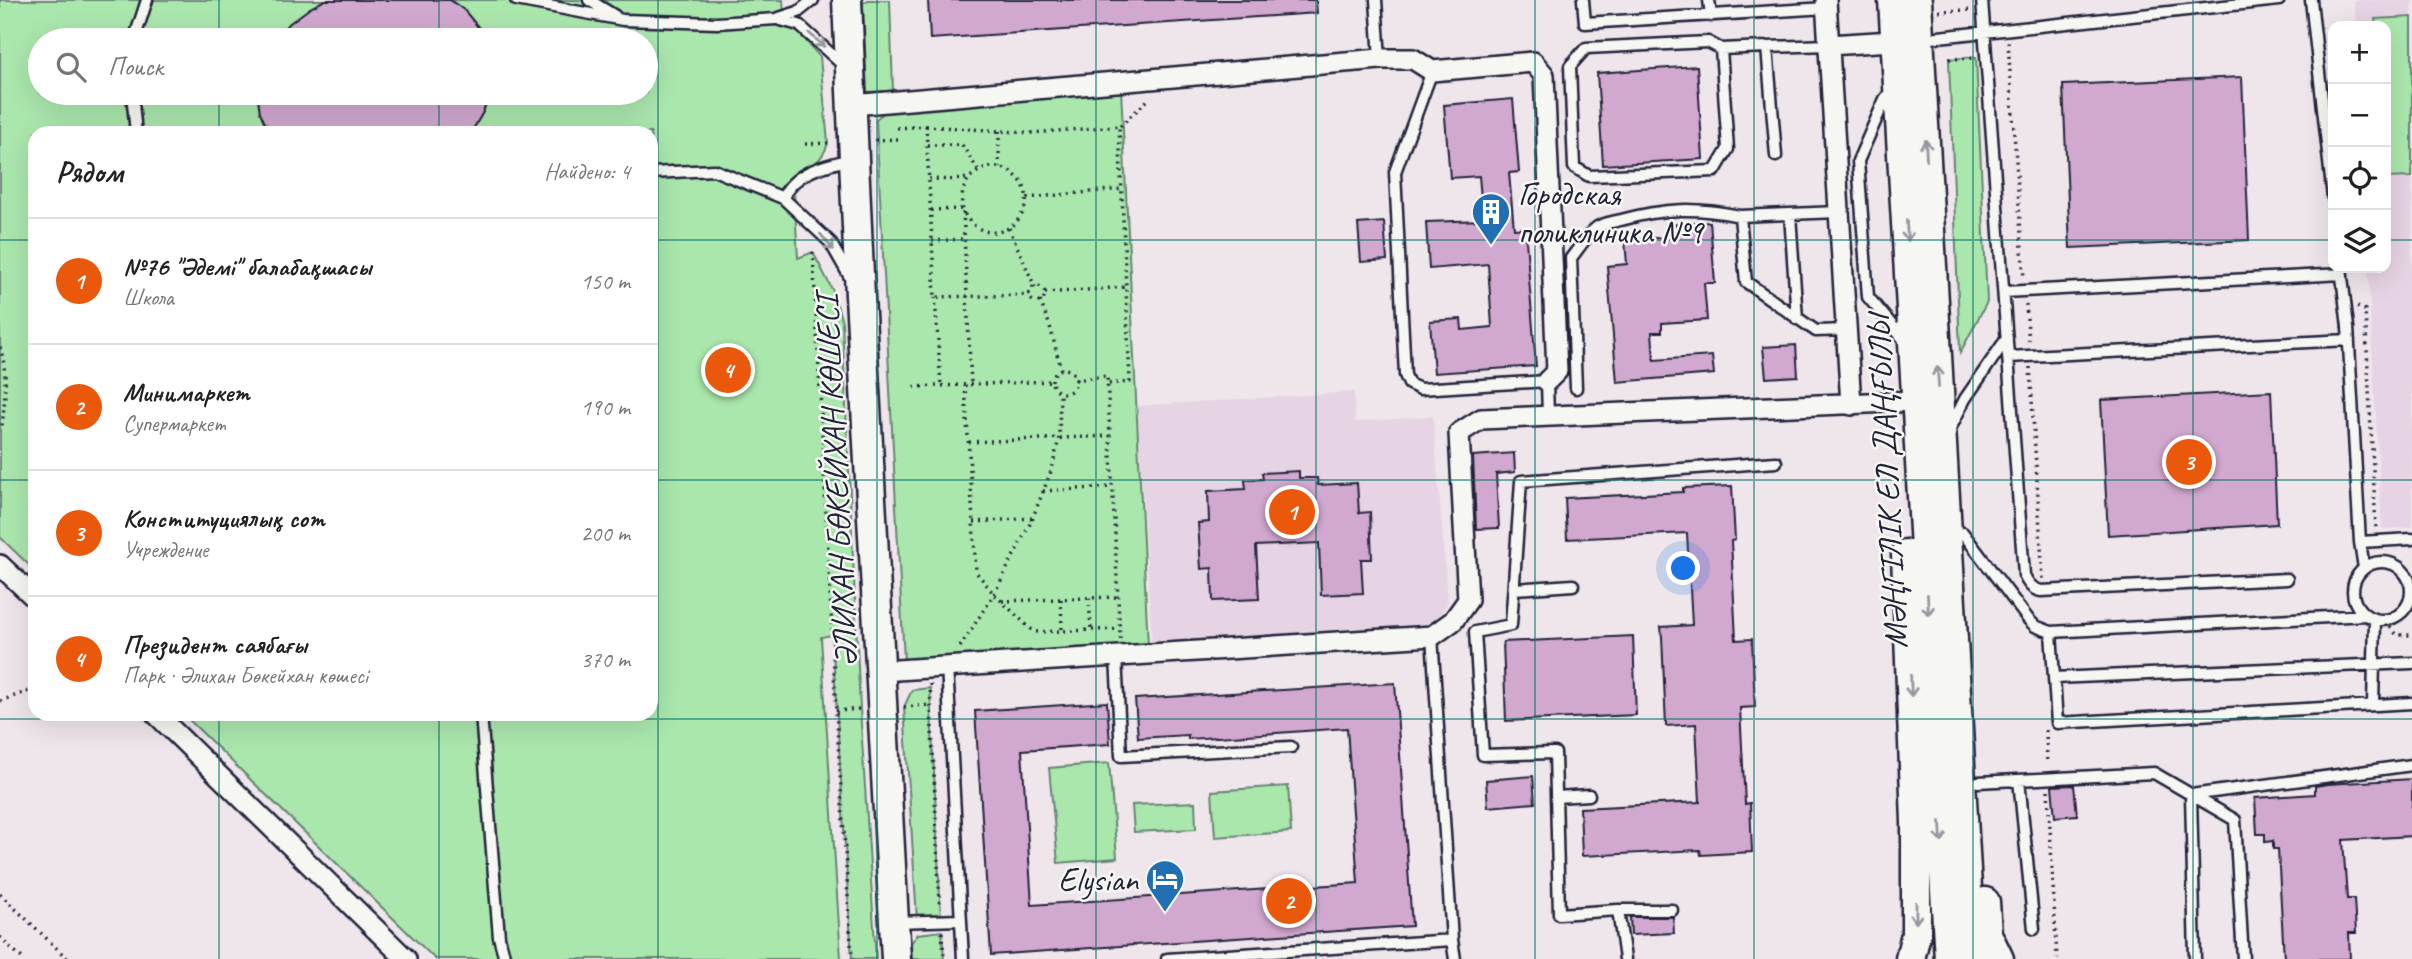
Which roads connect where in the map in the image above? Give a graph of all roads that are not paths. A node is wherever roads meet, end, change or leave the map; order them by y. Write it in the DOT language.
graph roads {
  1 [pos="147,0"];
  2 [pos="516,0"];
  3 [pos="589,0"];
  4 [pos="813,0"];
  5 [pos="847,0"];
  6 [pos="1376,0"];
  7 [pos="1583,0"];
  8 [pos="1709,0"];
  9 [pos="2279,0"];
  10 [pos="2311,0"];
  11 [pos="1916,3"];
  12 [pos="1826,4"];
  13 [pos="1982,4"];
  14 [pos="1711,16"];
  15 [pos="776,19"];
  16 [pos="623,20"];
  17 [pos="138,28"];
  18 [pos="1984,32"];
  19 [pos="1907,40"];
  20 [pos="1829,45"];
  21 [pos="1767,47"];
  22 [pos="1721,49"];
  23 [pos="1380,59"];
  24 [pos="1432,71"];
  25 [pos="850,72"];
  26 [pos="1898,83"];
  27 [pos="133,105"];
  28 [pos="852,105"];
  29 [pos="135,126"];
  30 [pos="862,150"];
  31 [pos="2328,153"];
  32 [pos="1776,156"];
  33 [pos="658,173"];
  34 [pos="783,198"];
  35 [pos="1839,212"];
  36 [pos="1790,214"];
  37 [pos="1740,216"];
  38 [pos="2328,272"];
  39 [pos="2342,273"];
  40 [pos="2004,292"];
  41 [pos="860,296"];
  42 [pos="1797,318"];
  43 [pos="1846,330"];
  44 [pos="2007,338"];
  45 [pos="2349,340"];
  46 [pos="1913,351"];
  47 [pos="2009,357"];
  48 [pos="1547,381"];
  49 [pos="1576,388"];
  50 [pos="1916,401"];
  51 [pos="1851,405"];
  52 [pos="1548,417"];
  53 [pos="1776,462"];
  54 [pos="1935,462"];
  55 [pos="1963,533"];
  56 [pos="2412,539"];
  57 [pos="2360,542"];
  58 [pos="0,565"];
  59 [pos="2364,568"];
  60 [pos="2287,579"];
  61 [pos="1573,585"];
  62 [pos="1514,589"];
  63 [pos="28,591"];
  64 [pos="2400,613"];
  65 [pos="2412,613"];
  66 [pos="2371,617"];
  67 [pos="2051,632"];
  68 [pos="1432,636"];
  69 [pos="1118,656"];
  70 [pos="942,661"];
  71 [pos="2412,663"];
  72 [pos="2373,664"];
  73 [pos="881,671"];
  74 [pos="2054,678"];
  75 [pos="2412,703"];
  76 [pos="2373,705"];
  77 [pos="163,721"];
  78 [pos="482,721"];
  79 [pos="1291,747"];
  80 [pos="2412,765"];
  81 [pos="1978,782"];
  82 [pos="1589,794"];
  83 [pos="2191,794"];
  84 [pos="1556,797"];
  85 [pos="1618,910"];
  86 [pos="1672,910"];
  87 [pos="961,920"];
  88 [pos="895,922"];
  89 [pos="2034,929"];
  90 [pos="1452,940"];
  91 [pos="406,959"];
  92 [pos="505,959"];
  93 [pos="897,959"];
  94 [pos="963,959"];
  95 [pos="1167,959"];
  96 [pos="1455,959"];
  97 [pos="1625,959"];
  98 [pos="1910,959"];
  99 [pos="1949,959"];
  100 [pos="1971,959"];
  101 [pos="1999,959"];
  102 [pos="2196,959"];
  103 [pos="2243,959"];
  1 -- 17 [label="lane"];
  2 -- 16 [label="lane"];
  3 -- 16 [label="lane"];
  4 -- 15 [label="lane"];
  5 -- 25 [label="main road, ӘЛИХАН БӨКЕЙХАН КӨШЕСІ"];
  6 -- 23 [label="lane"];
  7 -- 14 [label="lane"];
  8 -- 14 [label="lane"];
  9 -- 18 [label="lane"];
  10 -- 31 [label="lane"];
  11 -- 19 [label="main road, МӘҢГІЛІК ЕЛ ДАҢҒЫЛЫ"];
  12 -- 14 [label="lane"];
  12 -- 20 [label="street"];
  13 -- 18 [label="lane"];
  15 -- 16 [label="lane"];
  15 -- 25 [label="lane, one-way"];
  18 -- 19 [label="lane"];
  18 -- 40 [label="lane"];
  19 -- 20 [label="street"];
  19 -- 26 [label="main road, МӘҢГІЛІК ЕЛ ДАҢҒЫЛЫ"];
  54 -- 19 [label="main road, МӘҢГІЛІК ЕЛ ДАҢҒЫЛЫ, one-way"];
  20 -- 21 [label="lane"];
  20 -- 35 [label="street"];
  21 -- 22 [label="lane"];
  21 -- 32 [label="lane"];
  22 -- 22 [label="lane"];
  23 -- 24 [label="street"];
  23 -- 28 [label="street"];
  24 -- 48 [label="street"];
  24 -- 48 [label="lane"];
  25 -- 28 [label="main road, ӘЛИХАН БӨКЕЙХАН КӨШЕСІ"];
  26 -- 46 [label="main road, МӘҢГІЛІК ЕЛ ДАҢҒЫЛЫ, one-way"];
  26 -- 46 [label="lane"];
  27 -- 29 [label="lane"];
  28 -- 30 [label="main road, ӘЛИХАН БӨКЕЙХАН КӨШЕСІ"];
  30 -- 34 [label="lane"];
  30 -- 41 [label="main road, ӘЛИХАН БӨКЕЙХАН КӨШЕСІ"];
  33 -- 34 [label="lane"];
  34 -- 41 [label="lane, one-way"];
  35 -- 36 [label="lane"];
  35 -- 43 [label="street"];
  36 -- 37 [label="lane"];
  36 -- 42 [label="lane"];
  37 -- 42 [label="lane"];
  37 -- 49 [label="lane"];
  38 -- 40 [label="lane"];
  39 -- 45 [label="lane"];
  40 -- 44 [label="lane"];
  41 -- 73 [label="main road, ӘЛИХАН БӨКЕЙХАН КӨШЕСІ"];
  42 -- 43 [label="lane"];
  43 -- 51 [label="street"];
  44 -- 47 [label="lane"];
  44 -- 54 [label="lane"];
  45 -- 47 [label="lane"];
  45 -- 57 [label="lane"];
  46 -- 50 [label="main road, МӘҢГІЛІК ЕЛ ДАҢҒЫЛЫ"];
  47 -- 60 [label="lane"];
  48 -- 52 [label="lane"];
  50 -- 51 [label="street"];
  50 -- 54 [label="main road, МӘҢГІЛІК ЕЛ ДАҢҒЫЛЫ"];
  51 -- 52 [label="street"];
  52 -- 68 [label="street"];
  53 -- 62 [label="lane"];
  54 -- 55 [label="main road"];
  54 -- 98 [label="main road, one-way"];
  54 -- 99 [label="main road, МӘҢГІЛІК ЕЛ ДАҢҒЫЛЫ, one-way"];
  54 -- 100 [label="main road, МӘҢГІЛІК ЕЛ ДАҢҒЫЛЫ"];
  55 -- 67 [label="lane"];
  55 -- 81 [label="main road"];
  56 -- 57 [label="lane"];
  57 -- 59 [label="lane"];
  58 -- 63 [label="street"];
  59 -- 64 [label="lane"];
  59 -- 66 [label="lane"];
  61 -- 62 [label="lane"];
  62 -- 84 [label="lane"];
  64 -- 65 [label="lane"];
  64 -- 66 [label="lane"];
  66 -- 67 [label="lane"];
  66 -- 72 [label="lane"];
  67 -- 74 [label="lane"];
  68 -- 69 [label="street"];
  68 -- 90 [label="lane"];
  69 -- 70 [label="street"];
  69 -- 79 [label="lane"];
  70 -- 73 [label="street"];
  70 -- 87 [label="lane"];
  71 -- 72 [label="lane"];
  72 -- 74 [label="lane"];
  72 -- 76 [label="lane"];
  73 -- 88 [label="main road, ӘЛИХАН БӨКЕЙХАН КӨШЕСІ"];
  74 -- 76 [label="lane"];
  75 -- 76 [label="lane"];
  77 -- 91 [label="street"];
  78 -- 92 [label="lane"];
  80 -- 83 [label="lane"];
  81 -- 83 [label="lane"];
  81 -- 89 [label="lane"];
  81 -- 101 [label="main road"];
  82 -- 84 [label="lane"];
  83 -- 102 [label="lane"];
  83 -- 103 [label="lane"];
  84 -- 85 [label="lane"];
  85 -- 86 [label="lane"];
  85 -- 97 [label="lane"];
  87 -- 88 [label="lane"];
  87 -- 94 [label="lane"];
  88 -- 93 [label="main road, ӘЛИХАН БӨКЕЙХАН КӨШЕСІ"];
  90 -- 95 [label="lane"];
  90 -- 96 [label="lane"];
}
